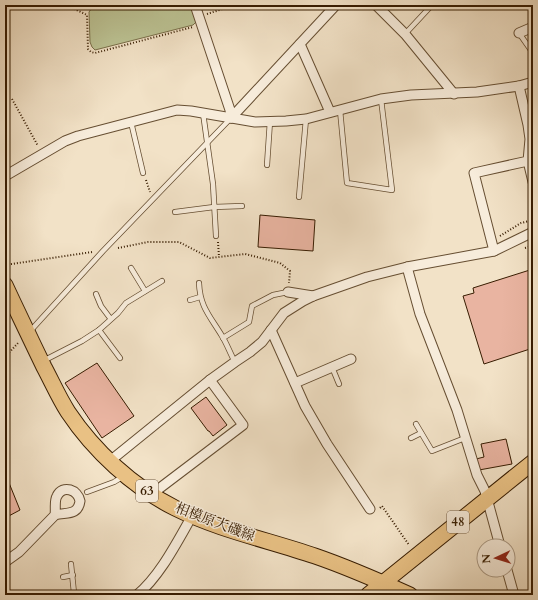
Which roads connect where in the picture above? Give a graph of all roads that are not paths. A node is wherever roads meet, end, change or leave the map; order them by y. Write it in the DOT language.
graph roads {
  1 [pos="194,5"];
  2 [pos="336,5"];
  3 [pos="376,5"];
  4 [pos="432,5"];
  5 [pos="533,27"];
  6 [pos="519,33"];
  7 [pos="405,34"];
  8 [pos="300,44"];
  9 [pos="533,53"];
  10 [pos="533,82"];
  11 [pos="519,86"];
  12 [pos="454,94"];
  13 [pos="382,99"];
  14 [pos="340,110"];
  15 [pos="330,112"];
  16 [pos="203,113"];
  17 [pos="231,118"];
  18 [pos="306,119"];
  19 [pos="131,122"];
  20 [pos="270,122"];
  21 [pos="206,144"];
  22 [pos="528,161"];
  23 [pos="267,165"];
  24 [pos="143,173"];
  25 [pos="5,176"];
  26 [pos="533,182"];
  27 [pos="299,197"];
  28 [pos="242,206"];
  29 [pos="214,207"];
  30 [pos="175,212"];
  31 [pos="533,232"];
  32 [pos="216,236"];
  33 [pos="494,251"];
  34 [pos="407,267"];
  35 [pos="131,268"];
  36 [pos="162,281"];
  37 [pos="198,283"];
  38 [pos="5,285"];
  39 [pos="145,291"];
  40 [pos="288,292"];
  41 [pos="96,294"];
  42 [pos="313,296"];
  43 [pos="200,298"];
  44 [pos="190,300"];
  45 [pos="110,318"];
  46 [pos="33,328"];
  47 [pos="99,330"];
  48 [pos="271,330"];
  49 [pos="223,338"];
  50 [pos="120,358"];
  51 [pos="351,359"];
  52 [pos="42,362"];
  53 [pos="234,362"];
  54 [pos="332,367"];
  55 [pos="210,380"];
  56 [pos="295,383"];
  57 [pos="340,384"];
  58 [pos="416,424"];
  59 [pos="421,433"];
  60 [pos="411,438"];
  61 [pos="465,438"];
  62 [pos="110,461"];
  63 [pos="533,462"];
  64 [pos="126,475"];
  65 [pos="87,492"];
  66 [pos="152,494"];
  67 [pos="487,499"];
  68 [pos="370,509"];
  69 [pos="55,515"];
  70 [pos="192,516"];
  71 [pos="498,538"];
  72 [pos="5,562"];
  73 [pos="72,564"];
  74 [pos="73,575"];
  75 [pos="63,577"];
  76 [pos="509,578"];
  77 [pos="383,583"];
  78 [pos="81,595"];
  79 [pos="137,595"];
  80 [pos="368,595"];
  81 [pos="410,595"];
  82 [pos="514,595"];
  1 -- 17 [label="street"];
  2 -- 8 [label="street"];
  3 -- 7 [label="street"];
  4 -- 7 [label="lane"];
  5 -- 6 [label="street"];
  6 -- 9 [label="lane"];
  7 -- 12 [label="street"];
  8 -- 15 [label="street"];
  8 -- 17 [label="street"];
  10 -- 11 [label="street"];
  11 -- 12 [label="street"];
  11 -- 22 [label="street"];
  12 -- 13 [label="street"];
  13 -- 14 [label="street"];
  13 -- 14 [label="lane"];
  14 -- 15 [label="street"];
  15 -- 18 [label="street"];
  16 -- 17 [label="street"];
  16 -- 19 [label="street"];
  16 -- 21 [label="lane"];
  17 -- 20 [label="street"];
  17 -- 21 [label="lane"];
  18 -- 20 [label="street"];
  18 -- 27 [label="lane"];
  19 -- 24 [label="lane"];
  19 -- 25 [label="street"];
  20 -- 23 [label="lane"];
  21 -- 29 [label="lane"];
  21 -- 46 [label="lane"];
  22 -- 26 [label="street"];
  22 -- 33 [label="street"];
  28 -- 29 [label="lane"];
  29 -- 30 [label="lane"];
  29 -- 32 [label="lane"];
  31 -- 33 [label="street"];
  33 -- 34 [label="street"];
  34 -- 42 [label="street"];
  34 -- 61 [label="street"];
  35 -- 39 [label="lane"];
  36 -- 39 [label="lane"];
  37 -- 43 [label="lane"];
  38 -- 52 [label="main road, 相模原大磯線 / 63"];
  39 -- 45 [label="lane"];
  40 -- 42 [label="street"];
  40 -- 49 [label="lane"];
  41 -- 45 [label="lane"];
  42 -- 48 [label="street"];
  43 -- 44 [label="lane"];
  43 -- 49 [label="lane"];
  45 -- 47 [label="lane"];
  47 -- 50 [label="lane"];
  47 -- 52 [label="lane"];
  48 -- 53 [label="street"];
  48 -- 56 [label="street"];
  49 -- 53 [label="lane"];
  51 -- 54 [label="street"];
  52 -- 62 [label="main road, 相模原大磯線 / 63"];
  53 -- 55 [label="street"];
  54 -- 56 [label="street"];
  54 -- 57 [label="lane"];
  55 -- 62 [label="street"];
  55 -- 66 [label="street"];
  56 -- 68 [label="street"];
  58 -- 59 [label="lane"];
  59 -- 60 [label="lane"];
  59 -- 61 [label="lane"];
  61 -- 67 [label="street"];
  62 -- 64 [label="main road, 相模原大磯線 / 63"];
  63 -- 67 [label="main road, 48"];
  64 -- 65 [label="lane"];
  64 -- 66 [label="main road, 相模原大磯線 / 63"];
  66 -- 70 [label="main road, 相模原大磯線 / 63"];
  67 -- 71 [label="street"];
  67 -- 77 [label="main road, 48"];
  69 -- 72 [label="street"];
  70 -- 77 [label="main road, 相模原大磯線 / 63"];
  70 -- 79 [label="street"];
  73 -- 74 [label="lane"];
  74 -- 75 [label="lane"];
  74 -- 78 [label="lane"];
  76 -- 82 [label="street"];
  77 -- 80 [label="main road, 48"];
  77 -- 81 [label="main road, 相模原大磯線 / 63"];
}
